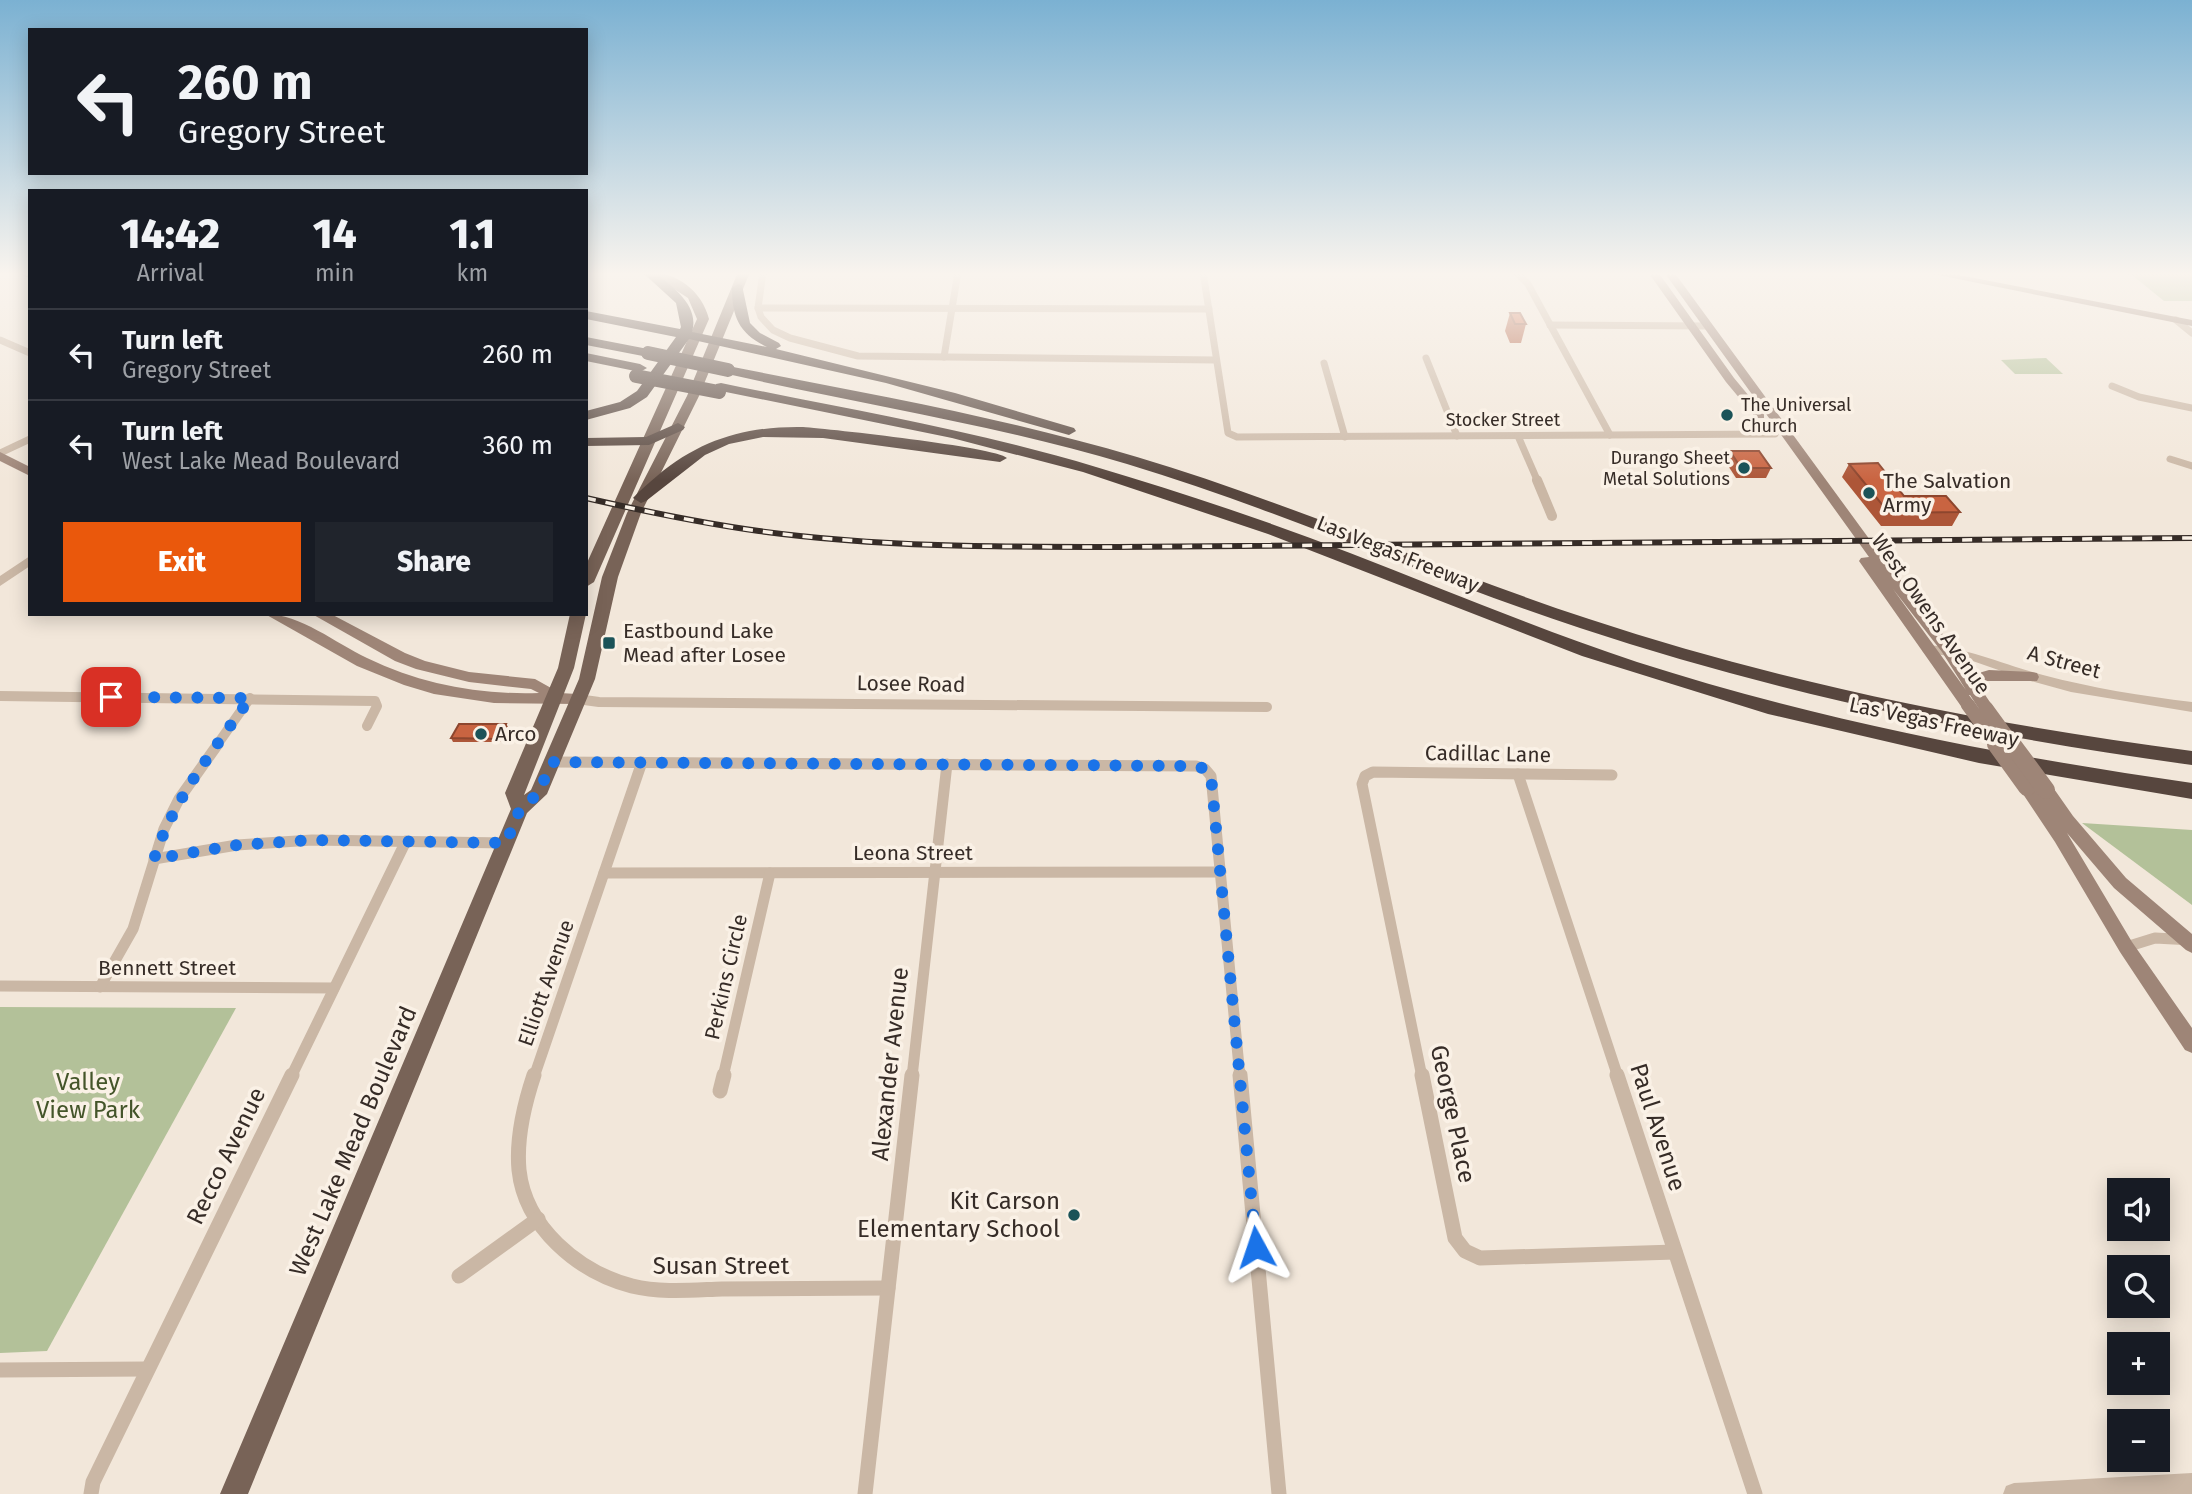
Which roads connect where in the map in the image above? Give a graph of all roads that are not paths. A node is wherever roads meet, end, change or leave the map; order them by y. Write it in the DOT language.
graph roads {
  1 [pos="4,342"];
  2 [pos="590,342"];
  3 [pos="685,342"];
  4 [pos="688,342"];
  5 [pos="716,342"];
  6 [pos="766,342"];
  7 [pos="804,342"];
  8 [pos="946,342"];
  9 [pos="1214,342"];
  10 [pos="1559,342"];
  11 [pos="1707,342"];
  12 [pos="1712,342"];
  13 [pos="28,353"];
  14 [pos="794,355"];
  15 [pos="944,357"];
  16 [pos="588,358"];
  17 [pos="1426,358"];
  18 [pos="1216,359"];
  19 [pos="1324,363"];
  20 [pos="588,366"];
  21 [pos="638,372"];
  22 [pos="1730,380"];
  23 [pos="1746,380"];
  24 [pos="2112,386"];
  25 [pos="725,390"];
  26 [pos="2192,408"];
  27 [pos="588,415"];
  28 [pos="678,427"];
  29 [pos="1775,434"];
  30 [pos="1609,435"];
  31 [pos="1457,436"];
  32 [pos="1518,436"];
  33 [pos="1345,437"];
  34 [pos="28,440"];
  35 [pos="649,441"];
  36 [pos="588,442"];
  37 [pos="0,454"];
  38 [pos="2170,459"];
  39 [pos="2192,466"];
  40 [pos="28,471"];
  41 [pos="1182,477"];
  42 [pos="641,498"];
  43 [pos="1552,516"];
  44 [pos="1255,523"];
  45 [pos="28,561"];
  46 [pos="588,578"];
  47 [pos="0,582"];
  48 [pos="276,616"];
  49 [pos="323,616"];
  50 [pos="578,616"];
  51 [pos="1928,649"];
  52 [pos="1947,649"];
  53 [pos="2032,677"];
  54 [pos="0,696"];
  55 [pos="555,697"];
  56 [pos="250,698"];
  57 [pos="1970,698"];
  58 [pos="577,699"];
  59 [pos="1267,707"];
  60 [pos="2192,707"];
  61 [pos="367,726"];
  62 [pos="2015,731"];
  63 [pos="2192,748"];
  64 [pos="2192,758"];
  65 [pos="552,762"];
  66 [pos="642,762"];
  67 [pos="947,764"];
  68 [pos="1518,774"];
  69 [pos="1612,775"];
  70 [pos="1364,776"];
  71 [pos="2192,791"];
  72 [pos="520,809"];
  73 [pos="406,841"];
  74 [pos="506,843"];
  75 [pos="154,859"];
  76 [pos="935,872"];
  77 [pos="1221,872"];
  78 [pos="604,873"];
  79 [pos="770,873"];
  80 [pos="2190,942"];
  81 [pos="2126,947"];
  82 [pos="0,986"];
  83 [pos="100,987"];
  84 [pos="334,988"];
  85 [pos="2192,1044"];
  86 [pos="720,1091"];
  87 [pos="538,1219"];
  88 [pos="1675,1252"];
  89 [pos="459,1276"];
  90 [pos="888,1289"];
  91 [pos="146,1369"];
  92 [pos="0,1370"];
  93 [pos="2191,1486"];
  94 [pos="91,1494"];
  95 [pos="234,1494"];
  96 [pos="864,1494"];
  97 [pos="1279,1494"];
  98 [pos="1755,1494"];
  99 [pos="2014,1494"];
  1 -- 13 [label="street"];
  2 -- 41 [label="highway, Las Vegas Freeway, bridge"];
  3 -- 27 [label="highway"];
  4 -- 35 [label="main road"];
  5 -- 14 [label="highway"];
  5 -- 28 [label="main road, West Lake Mead Boulevard"];
  6 -- 14 [label="highway"];
  7 -- 15 [label="street"];
  8 -- 15 [label="street"];
  9 -- 18 [label="street"];
  10 -- 30 [label="street"];
  11 -- 22 [label="main road, West Owens Avenue"];
  12 -- 23 [label="main road, West Owens Avenue"];
  14 -- 41 [label="highway"];
  15 -- 18 [label="street"];
  16 -- 21 [label="highway"];
  17 -- 31 [label="street"];
  18 -- 33 [label="street, Stocker Street"];
  19 -- 33 [label="street"];
  20 -- 21 [label="highway"];
  21 -- 25 [label="highway, bridge"];
  22 -- 23 [label="main road"];
  22 -- 29 [label="main road, West Owens Avenue"];
  23 -- 52 [label="main road, West Owens Avenue"];
  24 -- 26 [label="street"];
  25 -- 44 [label="highway, Las Vegas Freeway"];
  28 -- 35 [label="highway"];
  28 -- 42 [label="main road, West Lake Mead Boulevard"];
  29 -- 30 [label="street, Stocker Street"];
  29 -- 51 [label="main road, West Owens Avenue"];
  30 -- 32 [label="street, Stocker Street"];
  31 -- 32 [label="street, Stocker Street"];
  31 -- 33 [label="street, Stocker Street"];
  32 -- 43 [label="street"];
  34 -- 37 [label="street"];
  35 -- 36 [label="highway"];
  35 -- 46 [label="main road"];
  37 -- 40 [label="main road"];
  38 -- 39 [label="street"];
  41 -- 62 [label="highway, Las Vegas Freeway"];
  42 -- 44 [label="highway"];
  42 -- 58 [label="main road, West Lake Mead Boulevard"];
  44 -- 71 [label="highway, Las Vegas Freeway"];
  45 -- 47 [label="street"];
  48 -- 55 [label="main road, Losee Road"];
  49 -- 55 [label="main road, Losee Road"];
  50 -- 55 [label="main road, West Lake Mead Boulevard"];
  51 -- 52 [label="street, A Street"];
  51 -- 57 [label="main road, West Owens Avenue"];
  52 -- 53 [label="street, A Street"];
  52 -- 57 [label="main road, West Owens Avenue"];
  53 -- 57 [label="main road"];
  53 -- 60 [label="street, A Street"];
  54 -- 56 [label="street"];
  55 -- 58 [label="main road, Losee Road"];
  55 -- 72 [label="main road, West Lake Mead Boulevard"];
  56 -- 61 [label="street"];
  56 -- 75 [label="street"];
  57 -- 80 [label="main road, West Owens Avenue, bridge"];
  57 -- 81 [label="main road, West Owens Avenue, bridge"];
  58 -- 59 [label="street, Losee Road"];
  58 -- 65 [label="main road, West Lake Mead Boulevard"];
  62 -- 63 [label="highway"];
  62 -- 64 [label="highway, Las Vegas Freeway"];
  65 -- 66 [label="street"];
  65 -- 72 [label="main road, West Lake Mead Boulevard"];
  66 -- 67 [label="street"];
  66 -- 78 [label="street, Elliott Avenue"];
  67 -- 76 [label="street, Alexander Avenue"];
  67 -- 77 [label="street"];
  68 -- 69 [label="street, Cadillac Lane"];
  68 -- 70 [label="street, Cadillac Lane"];
  68 -- 88 [label="street, Paul Avenue"];
  70 -- 88 [label="street, George Place"];
  72 -- 74 [label="main road, West Lake Mead Boulevard"];
  73 -- 74 [label="street"];
  73 -- 75 [label="street"];
  73 -- 84 [label="street, Recco Avenue"];
  74 -- 95 [label="main road, West Lake Mead Boulevard"];
  75 -- 83 [label="street"];
  76 -- 77 [label="street, Leona Street"];
  76 -- 79 [label="street, Leona Street"];
  76 -- 90 [label="street, Alexander Avenue"];
  77 -- 97 [label="street"];
  78 -- 79 [label="street, Leona Street"];
  78 -- 87 [label="street, Elliott Avenue"];
  79 -- 86 [label="street, Perkins Circle"];
  80 -- 81 [label="street"];
  81 -- 85 [label="main road, West Owens Avenue"];
  82 -- 83 [label="street, Bennett Street"];
  83 -- 84 [label="street, Bennett Street"];
  84 -- 91 [label="street, Recco Avenue"];
  87 -- 89 [label="street"];
  87 -- 90 [label="street, Susan Street"];
  88 -- 98 [label="street, Paul Avenue"];
  90 -- 96 [label="street, Alexander Avenue"];
  91 -- 92 [label="street"];
  91 -- 94 [label="street, Recco Avenue"];
  93 -- 99 [label="street"];
}
